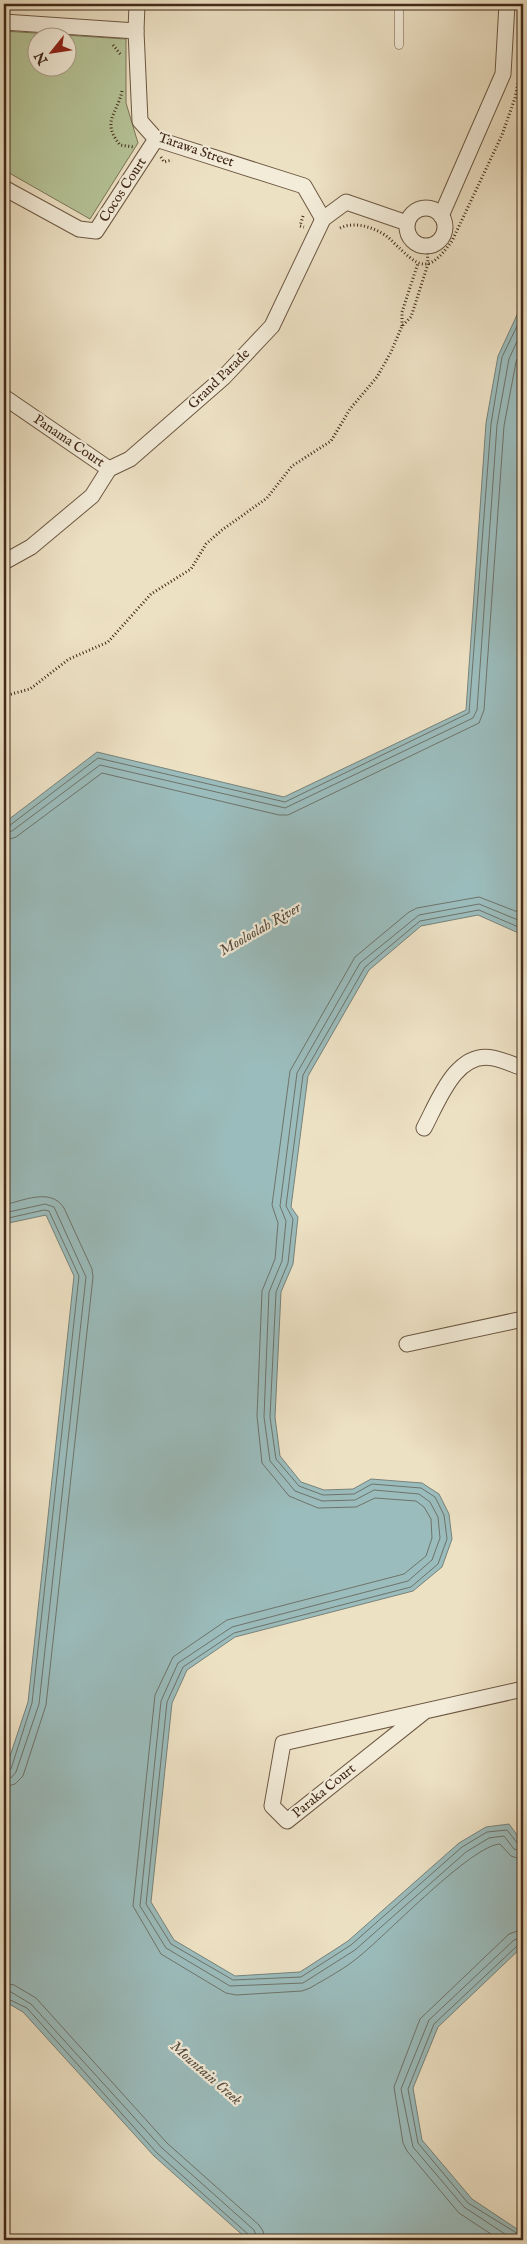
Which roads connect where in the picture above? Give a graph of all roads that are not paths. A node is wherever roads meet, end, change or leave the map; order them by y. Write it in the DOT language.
graph roads {
  1 [pos="137,4"];
  2 [pos="399,4"];
  3 [pos="506,4"];
  4 [pos="4,22"];
  5 [pos="136,31"];
  6 [pos="399,45"];
  7 [pos="156,139"];
  8 [pos="4,188"];
  9 [pos="441,216"];
  10 [pos="323,219"];
  11 [pos="407,223"];
  12 [pos="4,397"];
  13 [pos="109,469"];
  14 [pos="4,562"];
  15 [pos="523,1068"];
  16 [pos="424,1128"];
  17 [pos="523,1319"];
  18 [pos="407,1344"];
  19 [pos="523,1689"];
  20 [pos="424,1712"];
  1 -- 5 [label="street, Tarawa Street"];
  2 -- 6 [label="lane"];
  3 -- 9 [label="street"];
  4 -- 5 [label="street"];
  5 -- 7 [label="street, Tarawa Street"];
  7 -- 8 [label="street, Cocos Court"];
  7 -- 10 [label="street, Tarawa Street"];
  9 -- 11 [label="street"];
  9 -- 11 [label="street"];
  10 -- 11 [label="street, Grand Parade"];
  10 -- 13 [label="street, Grand Parade"];
  12 -- 13 [label="street, Panama Court"];
  13 -- 14 [label="street"];
  15 -- 16 [label="street"];
  17 -- 18 [label="street"];
  19 -- 20 [label="street, Paraka Court"];
  20 -- 20 [label="street, Paraka Court"];
}
